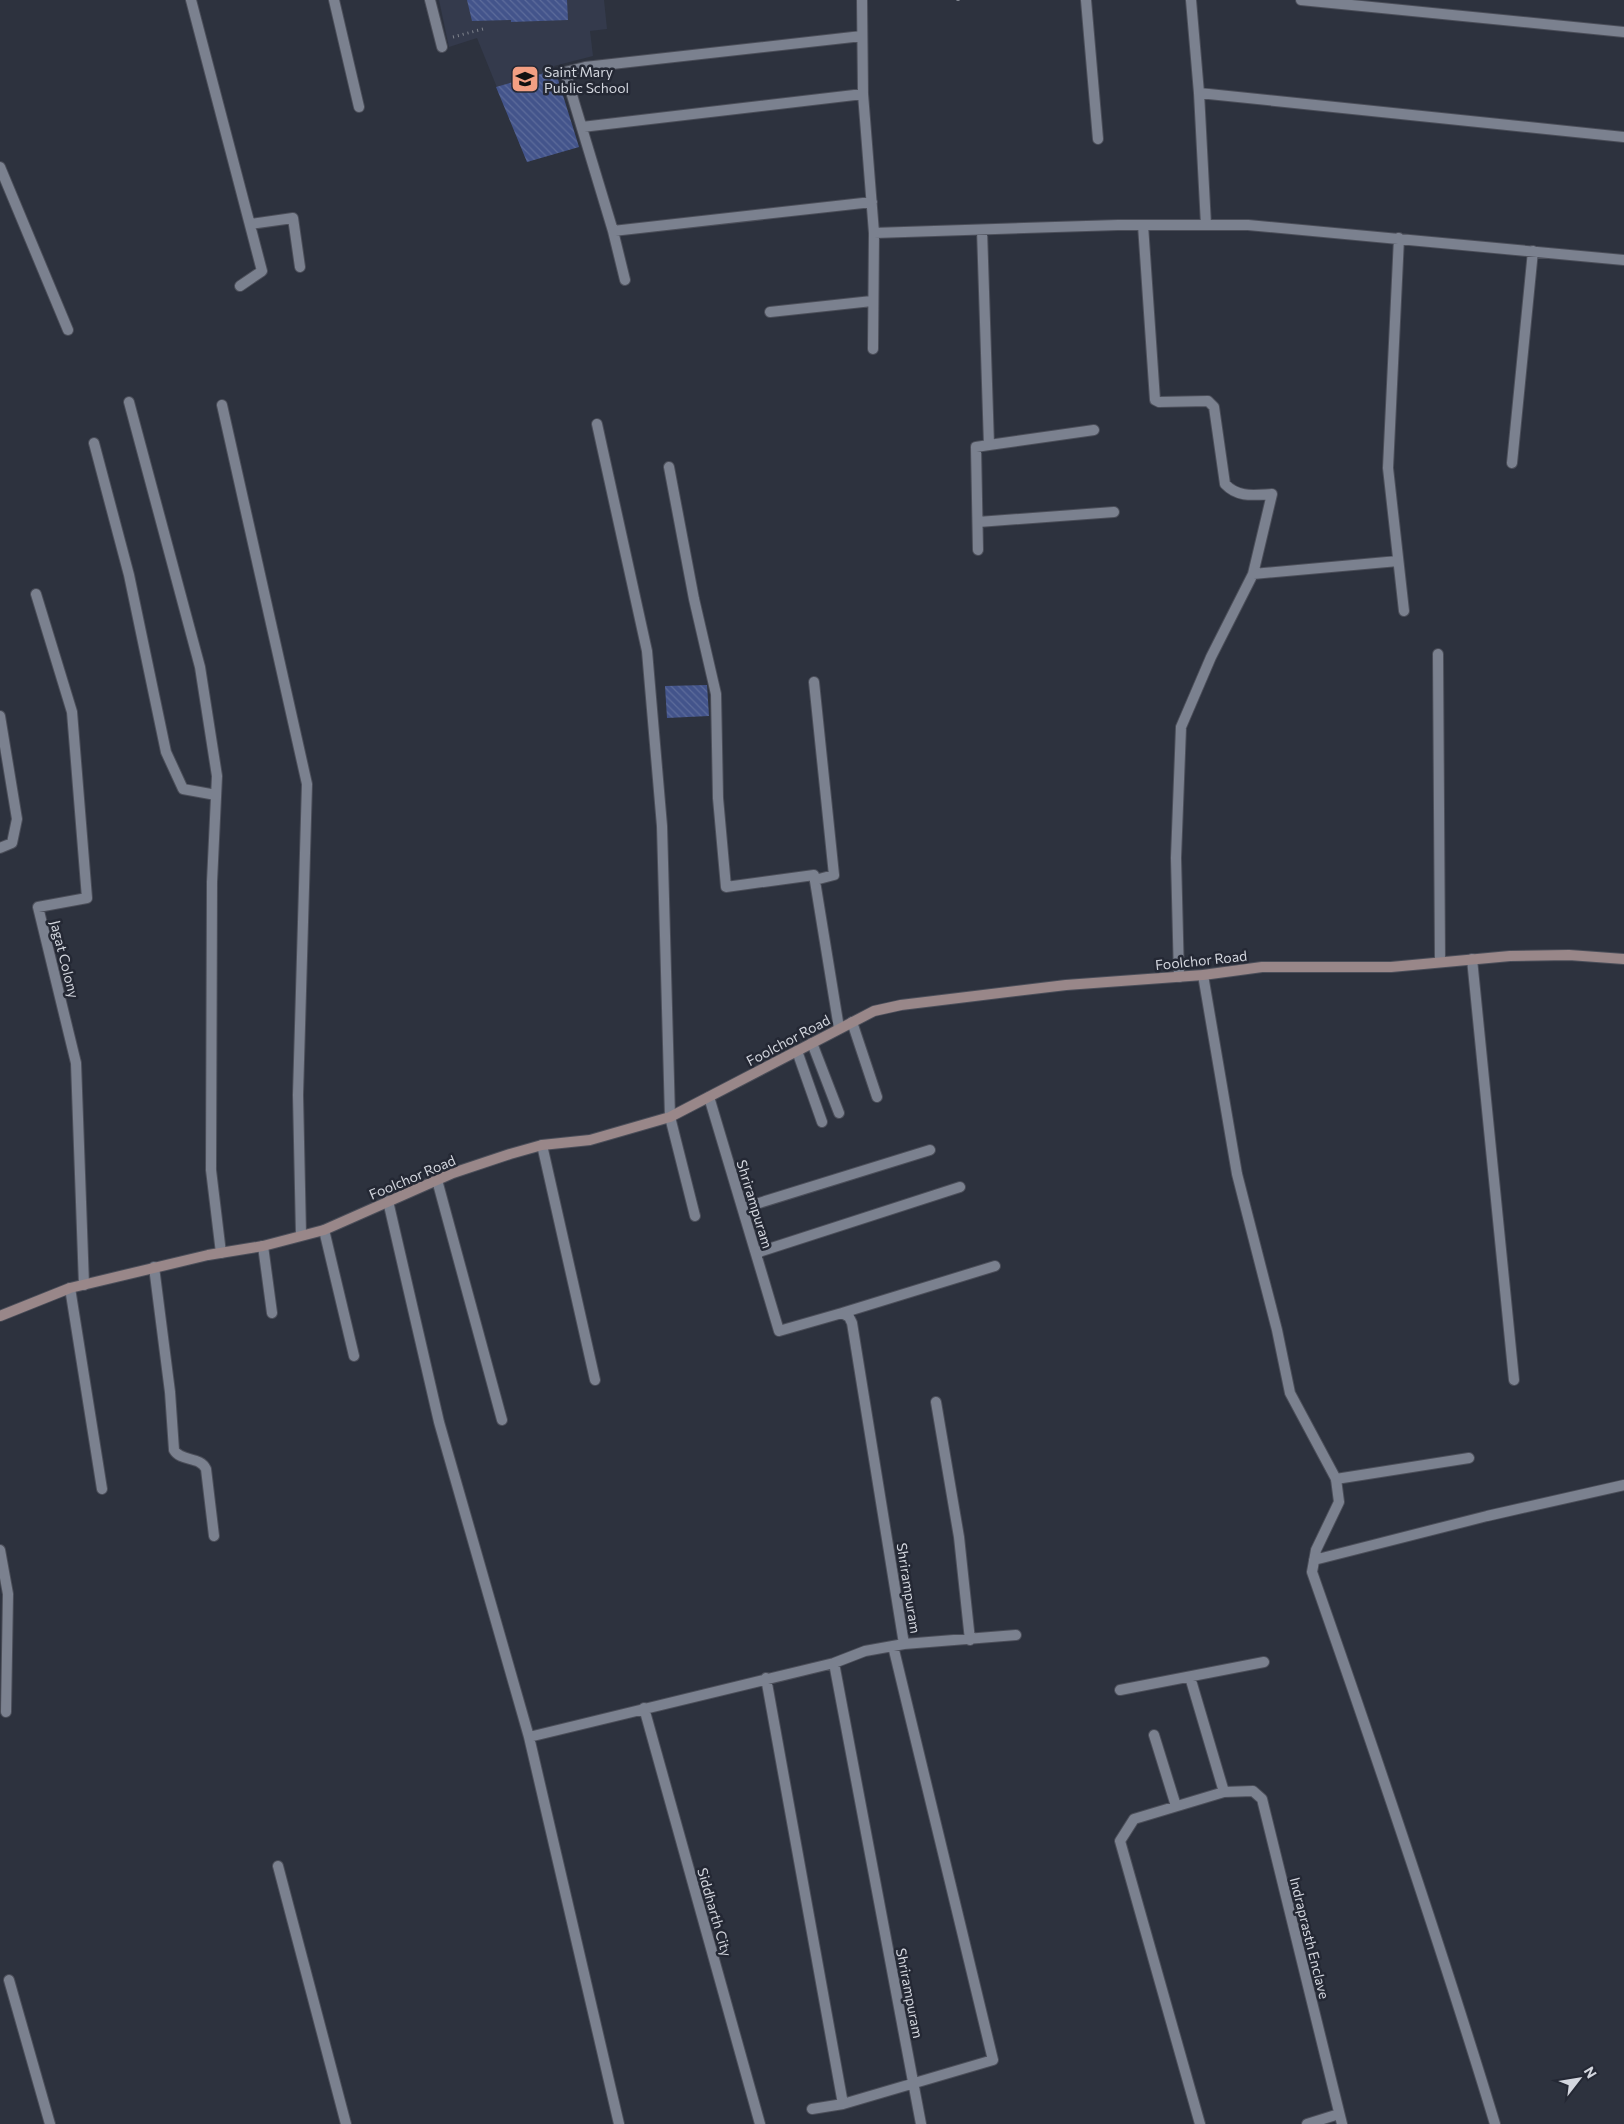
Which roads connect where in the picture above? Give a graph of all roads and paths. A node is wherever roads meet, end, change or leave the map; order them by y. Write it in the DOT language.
graph roads {
  1 [pos="191,0"];
  2 [pos="334,0"];
  3 [pos="430,0"];
  4 [pos="862,0"];
  5 [pos="1086,0"];
  6 [pos="1191,0"];
  7 [pos="1301,0"];
  8 [pos="483,29"];
  9 [pos="1624,32"];
  10 [pos="862,36"];
  11 [pos="441,43"];
  12 [pos="1199,92"];
  13 [pos="863,94"];
  14 [pos="359,107"];
  15 [pos="582,127"];
  16 [pos="1624,137"];
  17 [pos="1098,140"];
  18 [pos="0,167"];
  19 [pos="872,202"];
  20 [pos="251,224"];
  21 [pos="1144,225"];
  22 [pos="1206,225"];
  23 [pos="982,230"];
  24 [pos="613,231"];
  25 [pos="874,233"];
  26 [pos="1399,238"];
  27 [pos="1533,251"];
  28 [pos="1624,260"];
  29 [pos="300,267"];
  30 [pos="625,280"];
  31 [pos="240,286"];
  32 [pos="872,302"];
  33 [pos="770,312"];
  34 [pos="68,330"];
  35 [pos="873,348"];
  36 [pos="129,402"];
  37 [pos="222,404"];
  38 [pos="597,424"];
  39 [pos="1094,430"];
  40 [pos="94,443"];
  41 [pos="989,445"];
  42 [pos="1512,463"];
  43 [pos="669,467"];
  44 [pos="1114,512"];
  45 [pos="978,522"];
  46 [pos="978,550"];
  47 [pos="1398,561"];
  48 [pos="1253,574"];
  49 [pos="36,594"];
  50 [pos="1404,611"];
  51 [pos="1438,654"];
  52 [pos="814,682"];
  53 [pos="0,716"];
  54 [pos="216,795"];
  55 [pos="0,848"];
  56 [pos="815,880"];
  57 [pos="1472,959"];
  58 [pos="1624,959"];
  59 [pos="1440,962"];
  60 [pos="1203,975"];
  61 [pos="1179,977"];
  62 [pos="852,1022"];
  63 [pos="840,1028"];
  64 [pos="812,1043"];
  65 [pos="797,1051"];
  66 [pos="709,1097"];
  67 [pos="877,1098"];
  68 [pos="839,1113"];
  69 [pos="670,1117"];
  70 [pos="822,1122"];
  71 [pos="542,1145"];
  72 [pos="930,1150"];
  73 [pos="437,1180"];
  74 [pos="960,1187"];
  75 [pos="388,1201"];
  76 [pos="743,1208"];
  77 [pos="695,1216"];
  78 [pos="324,1230"];
  79 [pos="301,1235"];
  80 [pos="263,1246"];
  81 [pos="221,1253"];
  82 [pos="756,1253"];
  83 [pos="995,1266"];
  84 [pos="154,1267"];
  85 [pos="84,1285"];
  86 [pos="70,1288"];
  87 [pos="272,1313"];
  88 [pos="842,1313"];
  89 [pos="0,1316"];
  90 [pos="354,1356"];
  91 [pos="595,1380"];
  92 [pos="1514,1380"];
  93 [pos="936,1402"];
  94 [pos="502,1420"];
  95 [pos="1469,1458"];
  96 [pos="1336,1479"];
  97 [pos="1624,1485"];
  98 [pos="102,1489"];
  99 [pos="214,1536"];
  100 [pos="0,1550"];
  101 [pos="1314,1560"];
  102 [pos="1016,1635"];
  103 [pos="970,1640"];
  104 [pos="898,1645"];
  105 [pos="1264,1662"];
  106 [pos="834,1663"];
  107 [pos="1190,1676"];
  108 [pos="766,1678"];
  109 [pos="1120,1690"];
  110 [pos="644,1708"];
  111 [pos="6,1712"];
  112 [pos="1154,1735"];
  113 [pos="529,1737"];
  114 [pos="1224,1792"];
  115 [pos="1176,1806"];
  116 [pos="278,1866"];
  117 [pos="9,1980"];
  118 [pos="913,2084"];
  119 [pos="843,2104"];
  120 [pos="812,2109"];
  121 [pos="1340,2119"];
  122 [pos="50,2124"];
  123 [pos="346,2124"];
  124 [pos="620,2124"];
  125 [pos="760,2124"];
  126 [pos="921,2124"];
  127 [pos="1200,2124"];
  128 [pos="1307,2124"];
  129 [pos="1495,2124"];
  1 -- 20 [label="street"];
  2 -- 14 [label="street"];
  3 -- 11 [label="street"];
  4 -- 10 [label="street"];
  5 -- 17 [label="street"];
  6 -- 12 [label="street"];
  7 -- 9 [label="street"];
  8 -- 11 [label="path"];
  10 -- 13 [label="street"];
  10 -- 15 [label="street"];
  12 -- 16 [label="street"];
  12 -- 22 [label="street"];
  13 -- 15 [label="street"];
  13 -- 19 [label="street"];
  15 -- 24 [label="street"];
  18 -- 34 [label="street"];
  19 -- 24 [label="street"];
  19 -- 25 [label="street"];
  20 -- 29 [label="street"];
  20 -- 31 [label="street"];
  21 -- 22 [label="street"];
  21 -- 23 [label="street"];
  21 -- 48 [label="street"];
  22 -- 26 [label="street"];
  23 -- 25 [label="street"];
  23 -- 41 [label="street"];
  24 -- 30 [label="street"];
  25 -- 32 [label="street"];
  26 -- 27 [label="street"];
  26 -- 47 [label="street"];
  27 -- 28 [label="street"];
  27 -- 42 [label="street"];
  32 -- 33 [label="street"];
  32 -- 35 [label="street"];
  36 -- 54 [label="street"];
  37 -- 79 [label="street"];
  38 -- 69 [label="street"];
  39 -- 41 [label="street"];
  40 -- 54 [label="street"];
  41 -- 45 [label="street"];
  43 -- 56 [label="street"];
  44 -- 45 [label="street"];
  45 -- 46 [label="street"];
  47 -- 48 [label="street"];
  47 -- 50 [label="street"];
  48 -- 61 [label="street"];
  49 -- 85 [label="street, Jagat Colony"];
  51 -- 59 [label="street"];
  52 -- 56 [label="street"];
  53 -- 55 [label="street"];
  54 -- 81 [label="street"];
  56 -- 63 [label="street"];
  57 -- 58 [label="street, Foolchor Road"];
  57 -- 59 [label="street, Foolchor Road"];
  57 -- 92 [label="street"];
  59 -- 60 [label="street, Foolchor Road"];
  60 -- 61 [label="street, Foolchor Road"];
  60 -- 96 [label="street"];
  61 -- 62 [label="street, Foolchor Road"];
  62 -- 63 [label="street, Foolchor Road"];
  62 -- 67 [label="street"];
  63 -- 64 [label="street, Foolchor Road"];
  64 -- 65 [label="street, Foolchor Road"];
  64 -- 68 [label="street"];
  65 -- 66 [label="street, Foolchor Road"];
  65 -- 70 [label="street"];
  66 -- 69 [label="street, Foolchor Road"];
  66 -- 76 [label="street, Shrirampuram"];
  69 -- 71 [label="street, Foolchor Road"];
  69 -- 77 [label="street"];
  71 -- 73 [label="street, Foolchor Road"];
  71 -- 91 [label="street"];
  72 -- 76 [label="street"];
  73 -- 75 [label="street, Foolchor Road"];
  73 -- 94 [label="street"];
  74 -- 82 [label="street"];
  75 -- 78 [label="street, Foolchor Road"];
  75 -- 113 [label="street"];
  76 -- 82 [label="street, Shrirampuram"];
  78 -- 79 [label="street, Foolchor Road"];
  78 -- 90 [label="street"];
  79 -- 80 [label="street, Foolchor Road"];
  80 -- 81 [label="street, Foolchor Road"];
  80 -- 87 [label="street"];
  81 -- 84 [label="street, Foolchor Road"];
  82 -- 88 [label="street, Shrirampuram"];
  83 -- 88 [label="street"];
  84 -- 85 [label="street, Foolchor Road"];
  84 -- 99 [label="street"];
  85 -- 86 [label="street, Foolchor Road"];
  86 -- 89 [label="street, Foolchor Road"];
  86 -- 98 [label="street"];
  88 -- 104 [label="street, Shrirampuram"];
  93 -- 103 [label="street"];
  95 -- 96 [label="street"];
  96 -- 101 [label="street"];
  97 -- 101 [label="street"];
  100 -- 111 [label="street"];
  101 -- 129 [label="street"];
  102 -- 103 [label="street"];
  103 -- 104 [label="street"];
  104 -- 106 [label="street, Shrirampuram"];
  104 -- 118 [label="street"];
  105 -- 107 [label="street"];
  106 -- 108 [label="street"];
  106 -- 118 [label="street, Shrirampuram"];
  107 -- 109 [label="street"];
  107 -- 114 [label="street"];
  108 -- 110 [label="street"];
  108 -- 119 [label="street"];
  110 -- 113 [label="street"];
  110 -- 125 [label="street, Siddharth City"];
  112 -- 115 [label="street"];
  113 -- 124 [label="street"];
  114 -- 115 [label="street, Indraprasth Enclave"];
  114 -- 121 [label="street, Indraprasth Enclave"];
  115 -- 127 [label="street, Indraprasth Enclave"];
  116 -- 123 [label="street"];
  117 -- 122 [label="street"];
  118 -- 119 [label="street"];
  118 -- 126 [label="street, Shrirampuram"];
  119 -- 120 [label="street"];
  121 -- 128 [label="street"];
}
